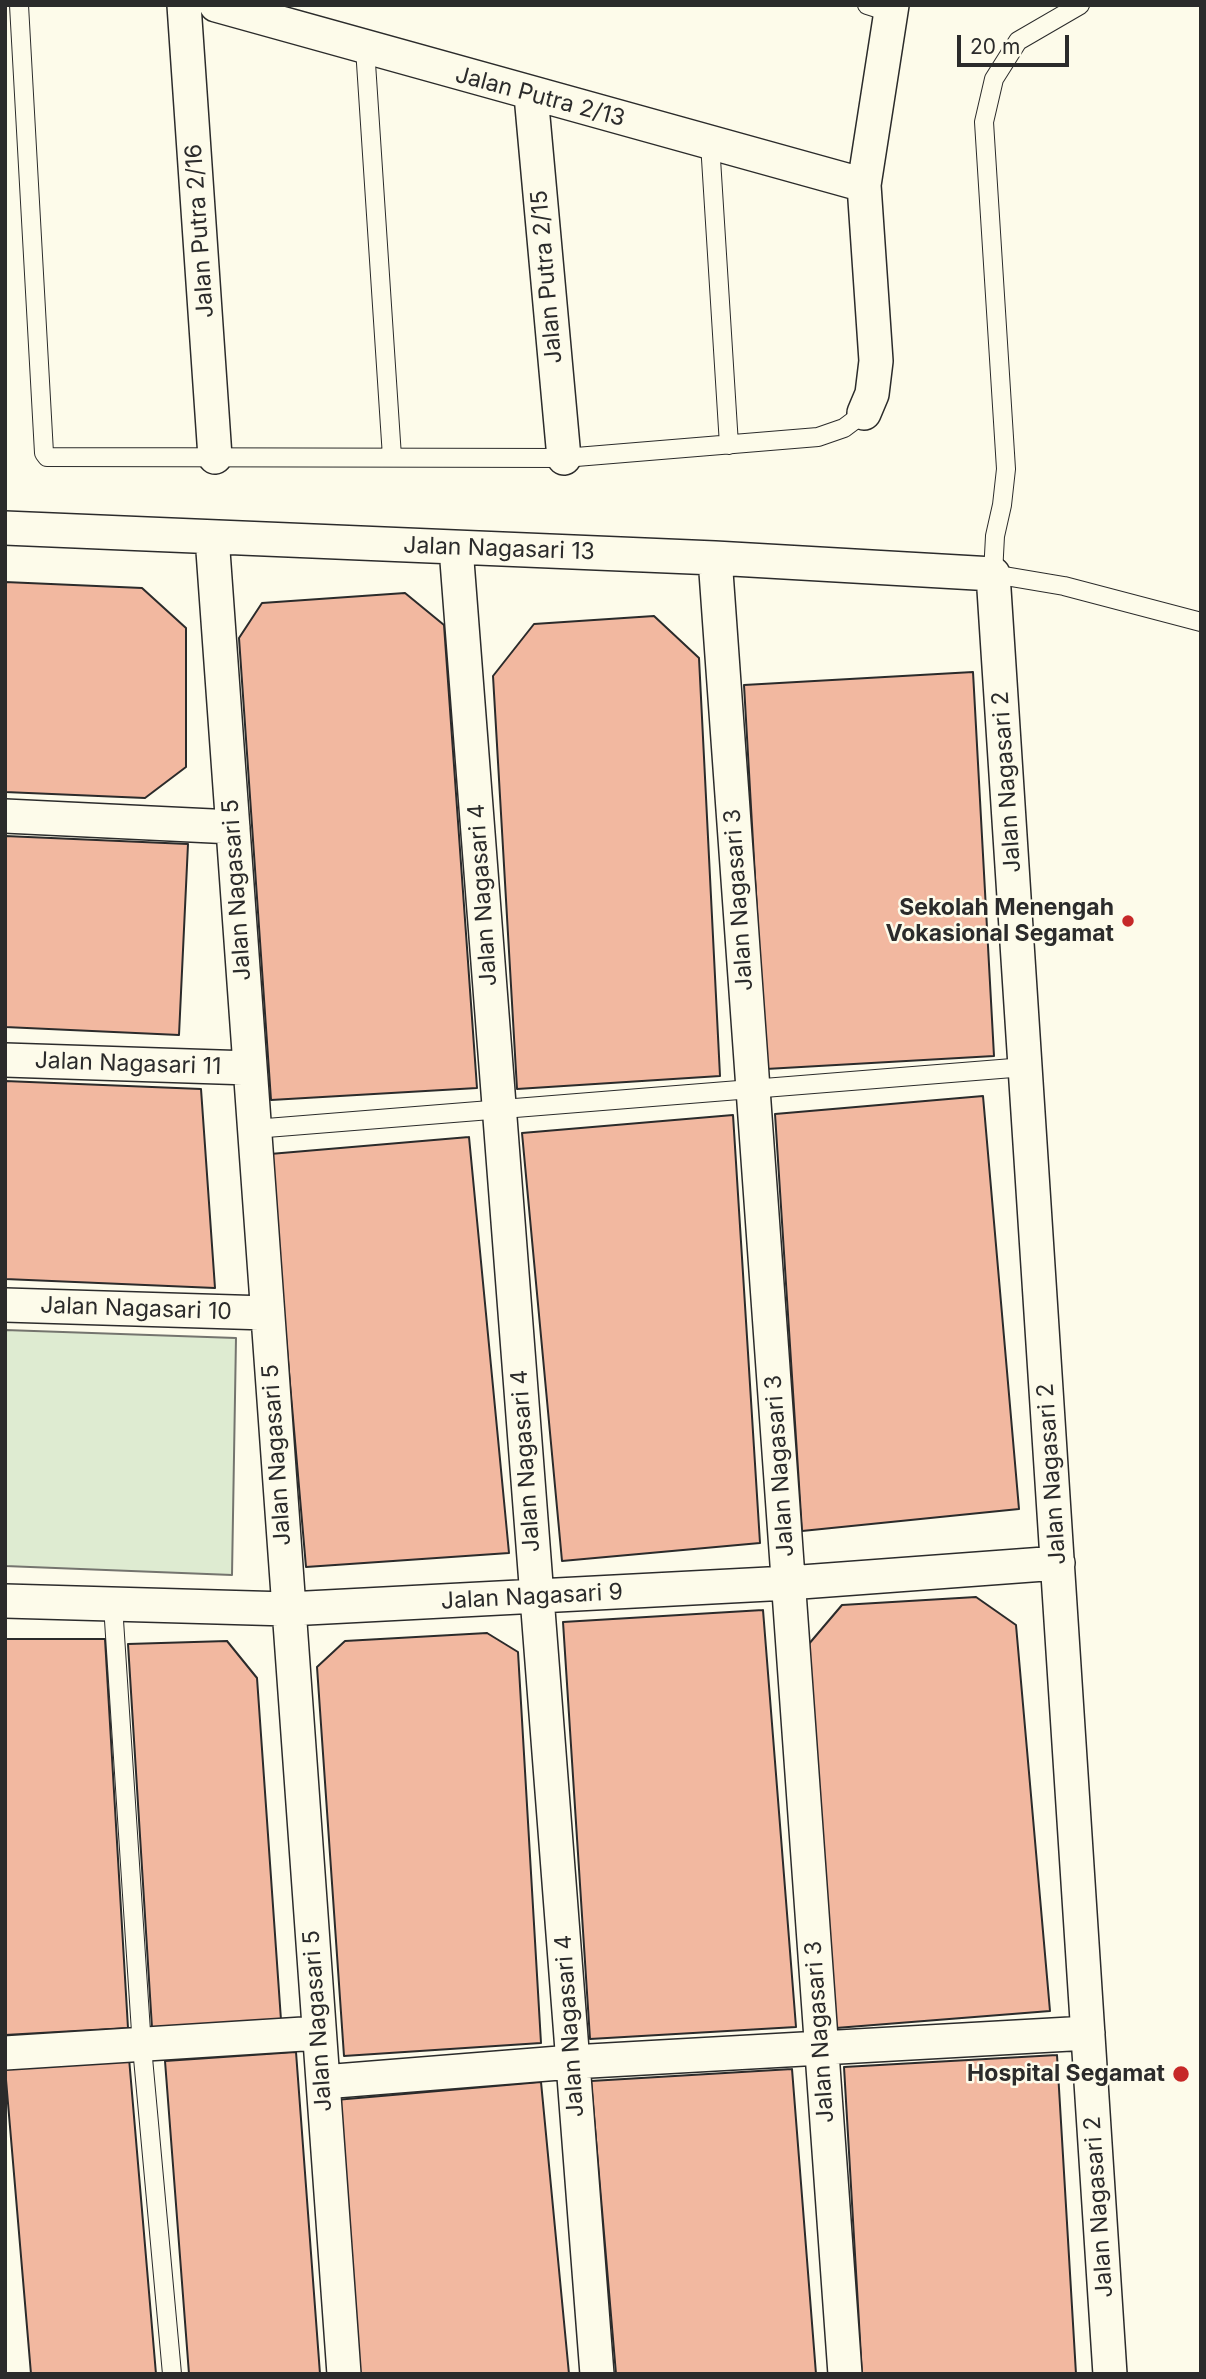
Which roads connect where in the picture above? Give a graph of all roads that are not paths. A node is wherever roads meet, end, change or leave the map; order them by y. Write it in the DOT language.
graph roads {
  1 [pos="19,5"];
  2 [pos="184,5"];
  3 [pos="216,5"];
  4 [pos="1080,5"];
  5 [pos="884,8"];
  6 [pos="365,48"];
  7 [pos="531,95"];
  8 [pos="710,143"];
  9 [pos="864,185"];
  10 [pos="864,413"];
  11 [pos="729,445"];
  12 [pos="215,457"];
  13 [pos="392,457"];
  14 [pos="564,458"];
  15 [pos="5,528"];
  16 [pos="212,537"];
  17 [pos="456,548"];
  18 [pos="715,558"];
  19 [pos="993,574"];
  20 [pos="1201,622"];
  21 [pos="5,816"];
  22 [pos="233,827"];
  23 [pos="5,1060"];
  24 [pos="1026,1067"];
  25 [pos="250,1068"];
  26 [pos="753,1088"];
  27 [pos="499,1108"];
  28 [pos="254,1129"];
  29 [pos="5,1305"];
  30 [pos="267,1312"];
  31 [pos="1058,1563"];
  32 [pos="788,1583"];
  33 [pos="537,1598"];
  34 [pos="5,1601"];
  35 [pos="113,1605"];
  36 [pos="288,1608"];
  37 [pos="1088,2033"];
  38 [pos="319,2034"];
  39 [pos="142,2046"];
  40 [pos="821,2046"];
  41 [pos="5,2053"];
  42 [pos="572,2062"];
  43 [pos="323,2082"];
  44 [pos="172,2374"];
  45 [pos="344,2374"];
  46 [pos="597,2374"];
  47 [pos="845,2374"];
  48 [pos="1110,2374"];
  1 -- 12 [label="lane"];
  2 -- 12 [label="street, Jalan Putra 2/16"];
  3 -- 6 [label="street, Jalan Putra 2/13"];
  4 -- 19 [label="lane"];
  5 -- 9 [label="street"];
  6 -- 7 [label="street, Jalan Putra 2/13"];
  6 -- 13 [label="lane"];
  7 -- 8 [label="street, Jalan Putra 2/13"];
  7 -- 14 [label="street, Jalan Putra 2/15"];
  8 -- 9 [label="street, Jalan Putra 2/13"];
  8 -- 11 [label="lane"];
  9 -- 10 [label="street"];
  10 -- 11 [label="lane"];
  11 -- 14 [label="lane"];
  12 -- 13 [label="lane"];
  13 -- 14 [label="lane"];
  15 -- 16 [label="street, Jalan Nagasari 13"];
  16 -- 17 [label="street, Jalan Nagasari 13"];
  16 -- 22 [label="street, Jalan Nagasari 5"];
  17 -- 18 [label="street, Jalan Nagasari 13"];
  17 -- 27 [label="street, Jalan Nagasari 4"];
  18 -- 19 [label="street, Jalan Nagasari 13"];
  18 -- 26 [label="street, Jalan Nagasari 3"];
  19 -- 20 [label="lane"];
  19 -- 24 [label="street, Jalan Nagasari 2"];
  21 -- 22 [label="street"];
  22 -- 25 [label="street, Jalan Nagasari 5"];
  23 -- 25 [label="street, Jalan Nagasari 11"];
  24 -- 26 [label="lane"];
  24 -- 31 [label="street, Jalan Nagasari 2"];
  25 -- 28 [label="street, Jalan Nagasari 5"];
  26 -- 27 [label="lane"];
  26 -- 32 [label="street, Jalan Nagasari 3"];
  27 -- 28 [label="lane"];
  27 -- 33 [label="street, Jalan Nagasari 4"];
  28 -- 30 [label="street, Jalan Nagasari 5"];
  29 -- 30 [label="street, Jalan Nagasari 10"];
  30 -- 36 [label="street, Jalan Nagasari 5"];
  31 -- 32 [label="street, Jalan Nagasari 9"];
  31 -- 37 [label="street, Jalan Nagasari 2"];
  32 -- 33 [label="street, Jalan Nagasari 9"];
  32 -- 40 [label="street, Jalan Nagasari 3"];
  33 -- 36 [label="street, Jalan Nagasari 9"];
  33 -- 42 [label="street, Jalan Nagasari 4"];
  34 -- 35 [label="street, Jalan Nagasari 9"];
  35 -- 36 [label="street, Jalan Nagasari 9"];
  35 -- 39 [label="lane"];
  36 -- 38 [label="street, Jalan Nagasari 5"];
  37 -- 40 [label="street"];
  37 -- 48 [label="street, Jalan Nagasari 2"];
  38 -- 39 [label="street"];
  38 -- 43 [label="street, Jalan Nagasari 5"];
  39 -- 41 [label="street"];
  39 -- 44 [label="lane"];
  40 -- 42 [label="street"];
  40 -- 47 [label="street, Jalan Nagasari 3"];
  42 -- 43 [label="street"];
  42 -- 46 [label="street, Jalan Nagasari 4"];
  43 -- 45 [label="street, Jalan Nagasari 5"];
}
